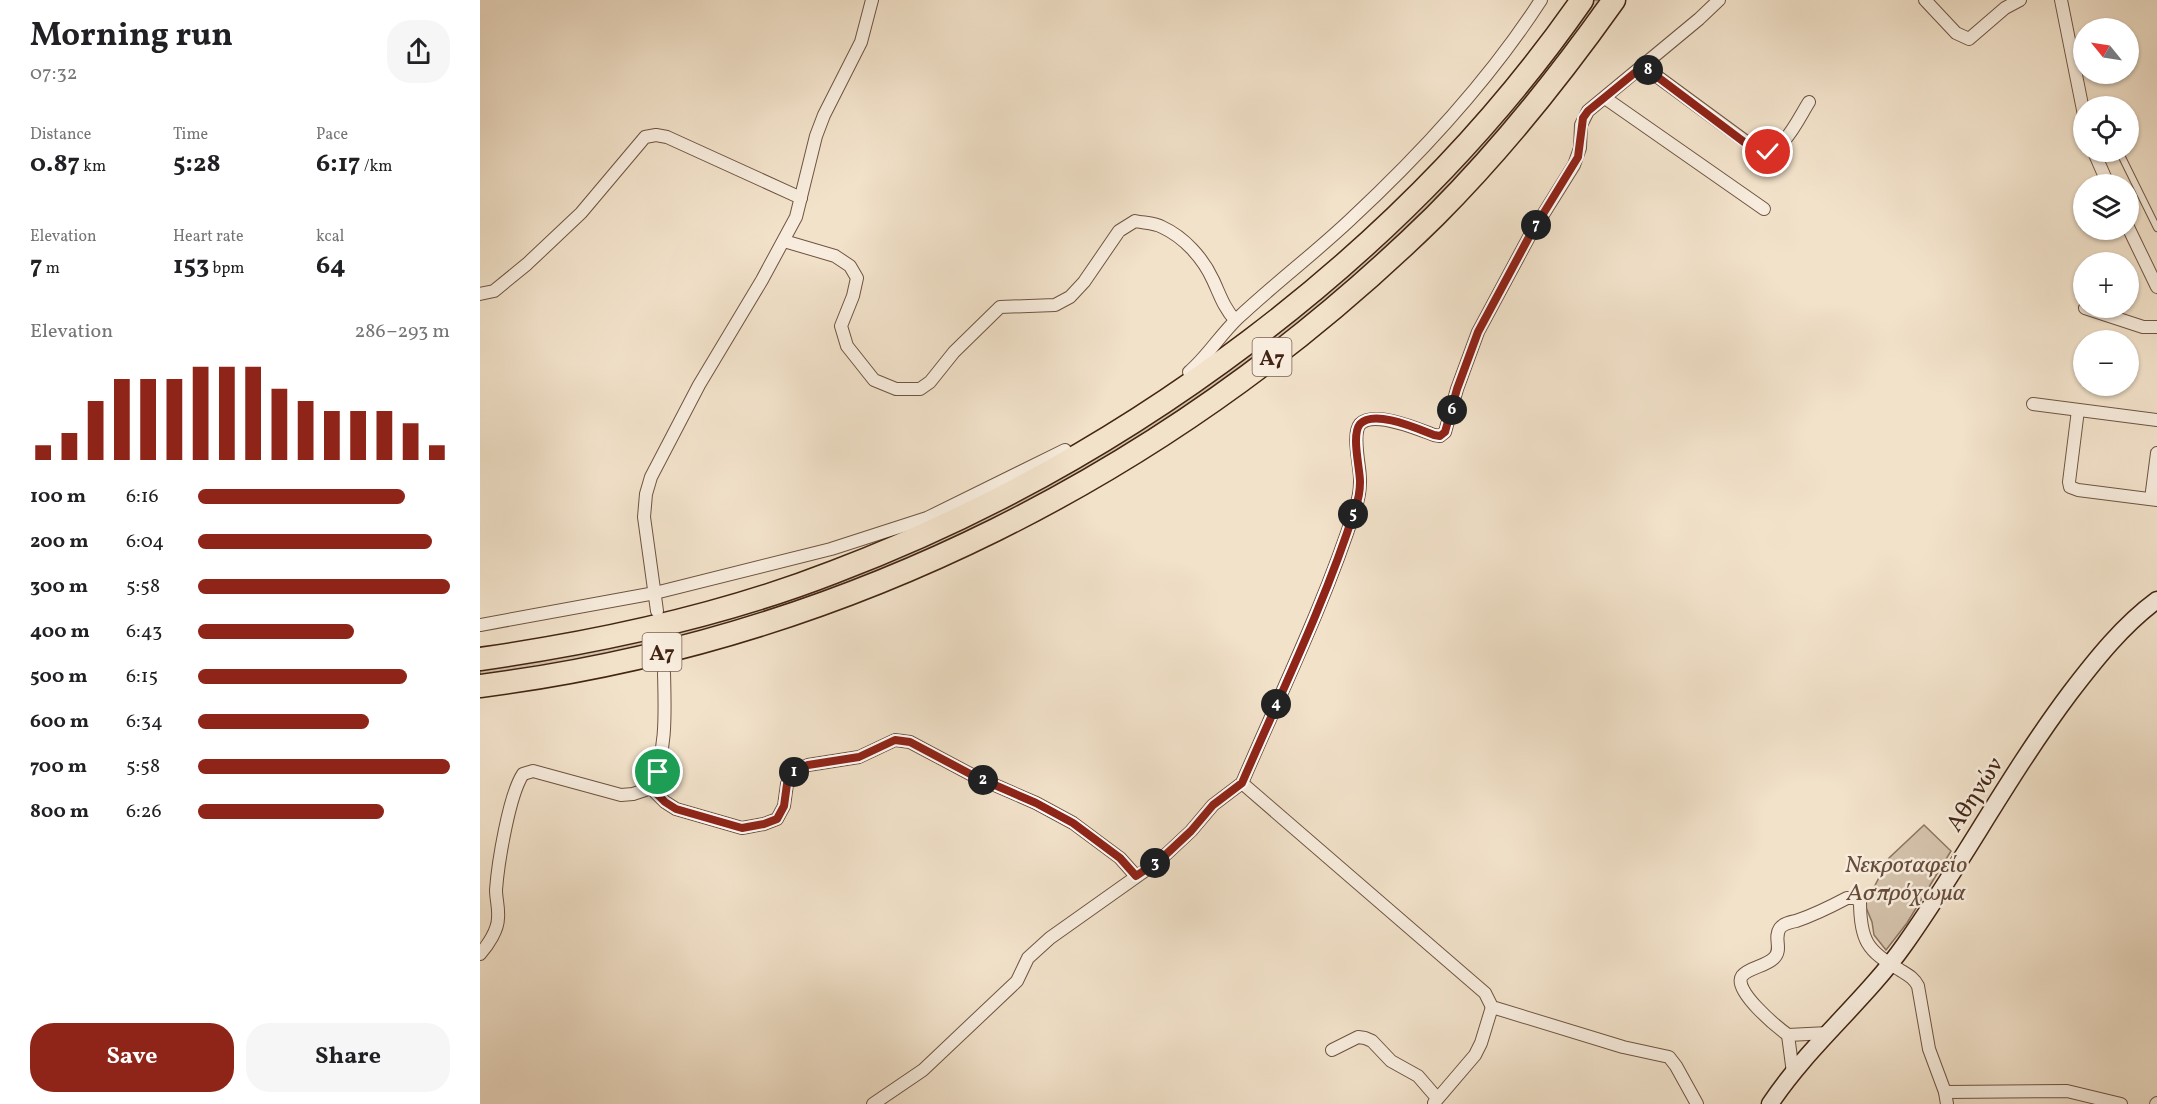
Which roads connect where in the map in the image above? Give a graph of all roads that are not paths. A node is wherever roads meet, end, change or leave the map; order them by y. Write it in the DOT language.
graph roads {
  1 [pos="872,0"];
  2 [pos="1541,0"];
  3 [pos="1582,0"];
  4 [pos="1614,0"];
  5 [pos="1719,0"];
  6 [pos="1925,0"];
  7 [pos="2020,0"];
  8 [pos="2061,0"];
  9 [pos="1643,66"];
  10 [pos="2080,96"];
  11 [pos="1605,98"];
  12 [pos="1809,102"];
  13 [pos="2124,162"];
  14 [pos="801,198"];
  15 [pos="1764,209"];
  16 [pos="2157,228"];
  17 [pos="2134,240"];
  18 [pos="784,241"];
  19 [pos="2157,287"];
  20 [pos="480,294"];
  21 [pos="2116,318"];
  22 [pos="1235,320"];
  23 [pos="2157,327"];
  24 [pos="2033,404"];
  25 [pos="2078,410"];
  26 [pos="2157,420"];
  27 [pos="2157,453"];
  28 [pos="2154,499"];
  29 [pos="655,593"];
  30 [pos="2157,600"];
  31 [pos="657,611"];
  32 [pos="480,625"];
  33 [pos="480,659"];
  34 [pos="664,673"];
  35 [pos="480,686"];
  36 [pos="1242,783"];
  37 [pos="651,788"];
  38 [pos="1136,876"];
  39 [pos="480,954"];
  40 [pos="1889,964"];
  41 [pos="1492,1007"];
  42 [pos="1828,1033"];
  43 [pos="1788,1035"];
  44 [pos="1332,1050"];
  45 [pos="1793,1073"];
  46 [pos="1946,1098"];
  47 [pos="1435,1101"];
  48 [pos="873,1104"];
  49 [pos="1697,1104"];
  50 [pos="1770,1104"];
  51 [pos="2121,1104"];
  1 -- 14 [label="street"];
  2 -- 22 [label="street"];
  3 -- 33 [label="highway, Α7"];
  4 -- 35 [label="highway, Α7"];
  5 -- 9 [label="street"];
  6 -- 7 [label="street"];
  8 -- 10 [label="street"];
  9 -- 11 [label="street"];
  9 -- 12 [label="street"];
  11 -- 15 [label="street"];
  11 -- 36 [label="street"];
  13 -- 16 [label="lane"];
  14 -- 18 [label="street"];
  14 -- 20 [label="street"];
  17 -- 19 [label="street"];
  18 -- 22 [label="street"];
  18 -- 29 [label="street"];
  21 -- 23 [label="street"];
  22 -- 29 [label="street"];
  24 -- 25 [label="street"];
  25 -- 26 [label="street"];
  25 -- 28 [label="street"];
  27 -- 28 [label="street"];
  29 -- 31 [label="street"];
  29 -- 32 [label="street"];
  30 -- 40 [label="main road, Αθηνών"];
  34 -- 37 [label="street"];
  36 -- 38 [label="street"];
  36 -- 41 [label="street"];
  37 -- 38 [label="street"];
  37 -- 39 [label="street"];
  38 -- 48 [label="street"];
  40 -- 42 [label="main road, Αθηνών"];
  40 -- 43 [label="street"];
  40 -- 46 [label="street"];
  41 -- 47 [label="street"];
  41 -- 49 [label="street"];
  42 -- 43 [label="street"];
  42 -- 45 [label="main road, Αθηνών"];
  43 -- 45 [label="street"];
  44 -- 47 [label="street"];
  45 -- 50 [label="main road, Αθηνών"];
  46 -- 51 [label="street"];
}
